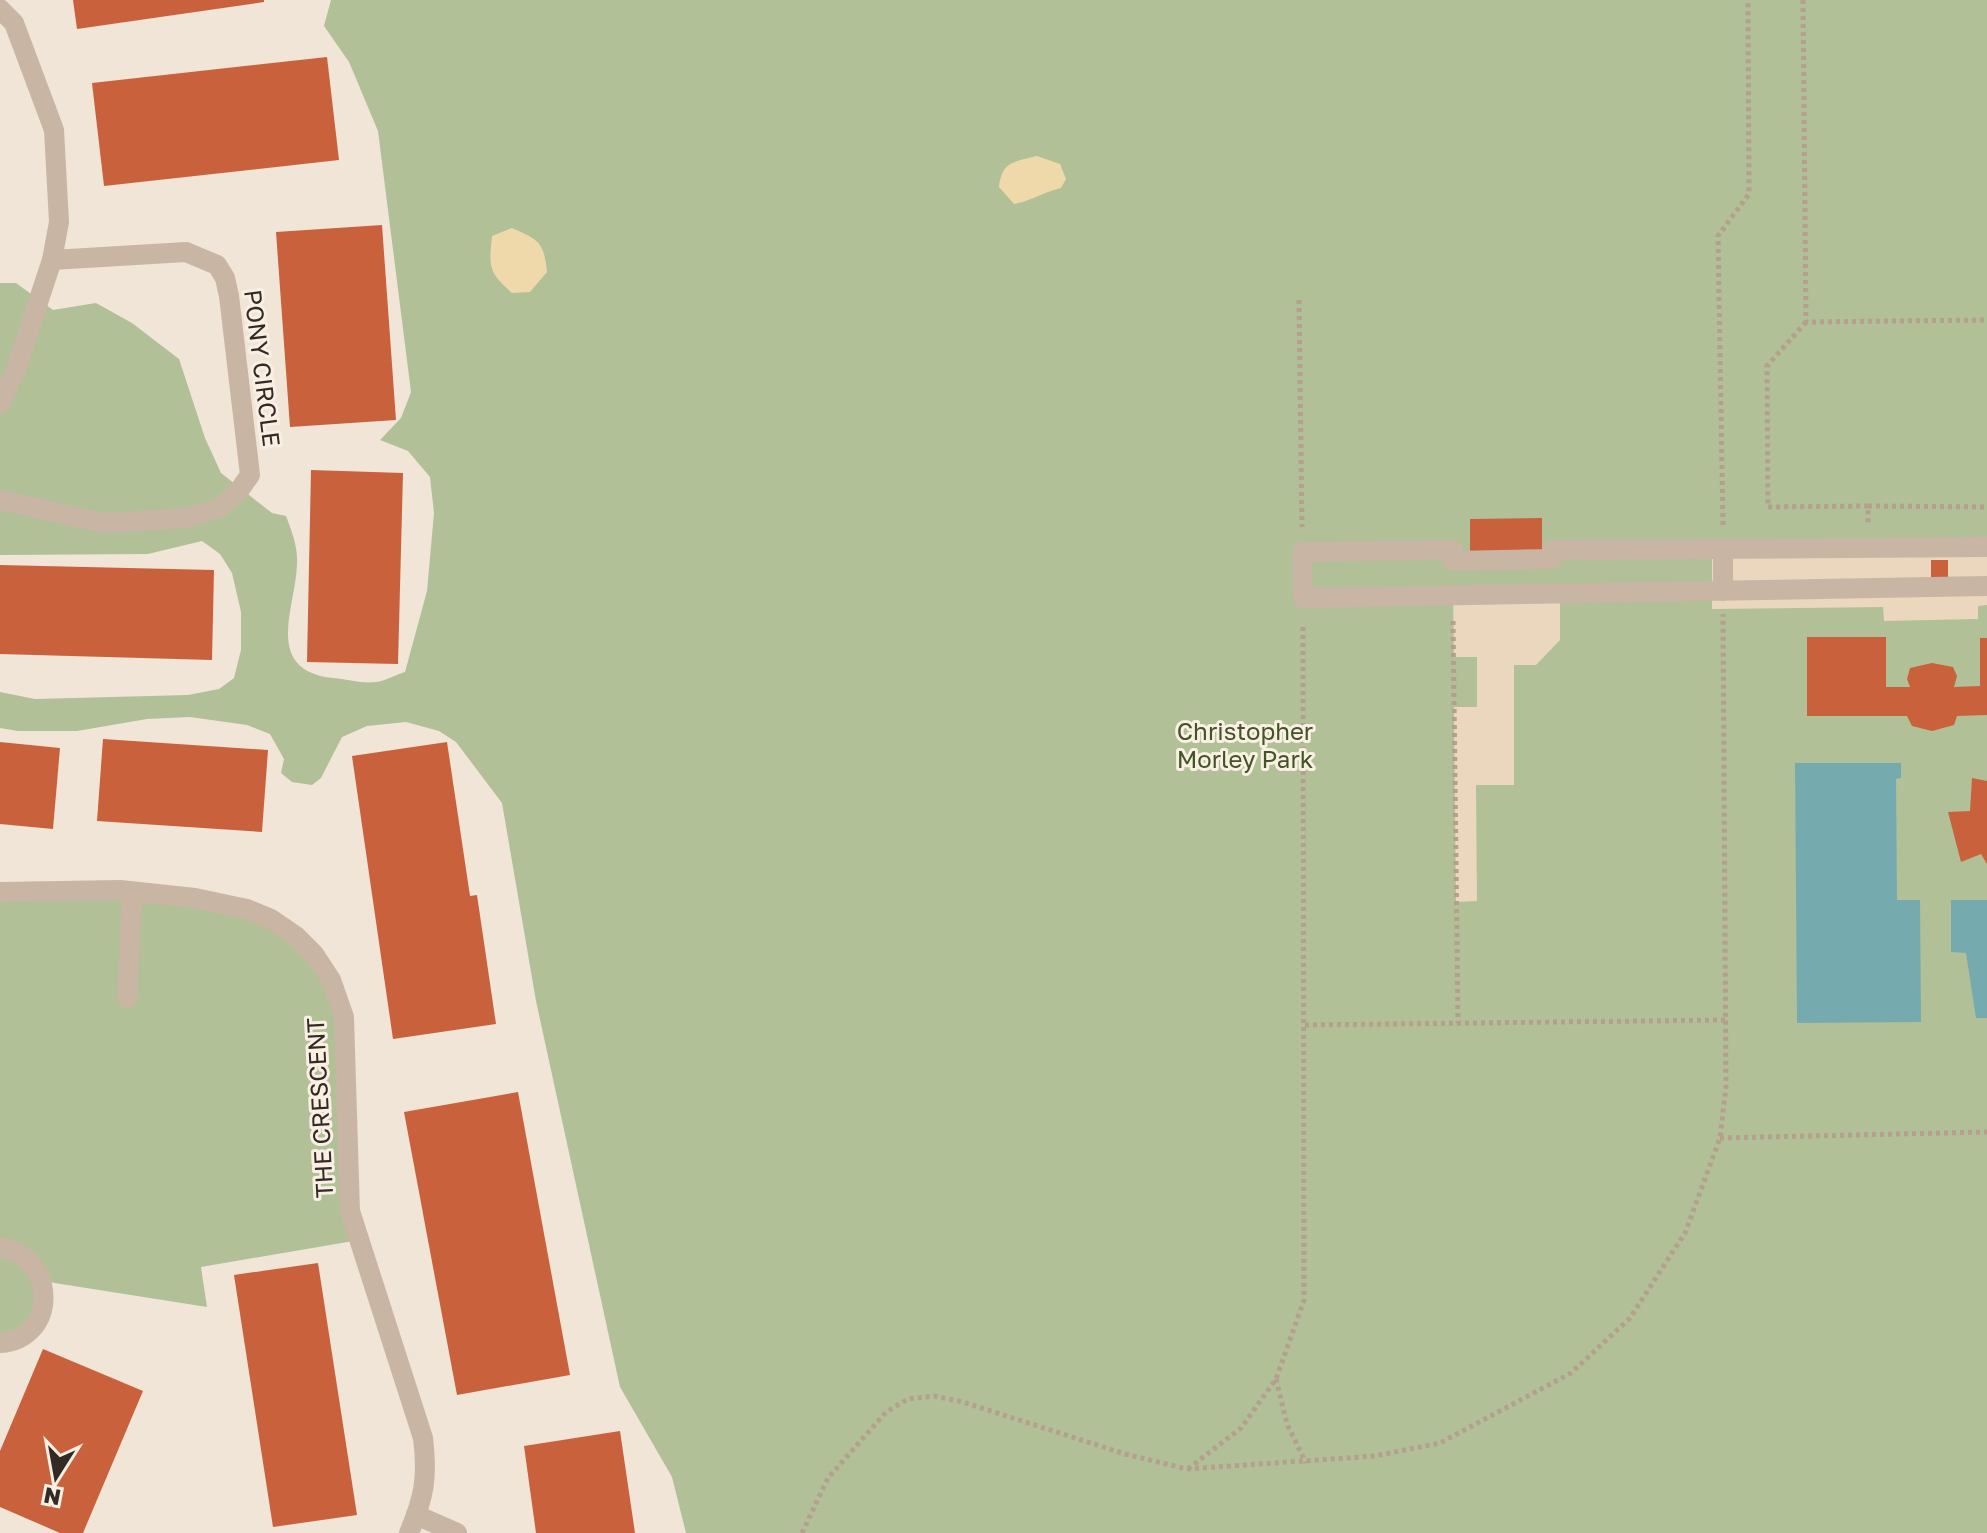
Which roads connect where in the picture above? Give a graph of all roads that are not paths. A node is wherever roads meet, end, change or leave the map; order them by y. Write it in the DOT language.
graph roads {
  1 [pos="0,9"];
  2 [pos="52,260"];
  3 [pos="0,403"];
  4 [pos="0,500"];
  5 [pos="1987,547"];
  6 [pos="1723,550"];
  7 [pos="1552,559"];
  8 [pos="1453,561"];
  9 [pos="1987,586"];
  10 [pos="1723,591"];
  11 [pos="1553,594"];
  12 [pos="1453,596"];
  13 [pos="0,892"];
  14 [pos="132,892"];
  15 [pos="127,998"];
  16 [pos="0,1247"];
  17 [pos="0,1343"];
  18 [pos="413,1524"];
  19 [pos="457,1533"];
  1 -- 2 [label="street"];
  2 -- 3 [label="street"];
  2 -- 4 [label="street, PONY CIRCLE"];
  5 -- 6 [label="street"];
  6 -- 7 [label="street"];
  6 -- 10 [label="street"];
  7 -- 8 [label="street"];
  7 -- 11 [label="street"];
  8 -- 12 [label="street"];
  8 -- 12 [label="street"];
  9 -- 10 [label="street"];
  10 -- 11 [label="street"];
  11 -- 12 [label="street"];
  13 -- 14 [label="street, THE CRESCENT"];
  14 -- 15 [label="street"];
  14 -- 18 [label="street, THE CRESCENT"];
  16 -- 17 [label="street"];
  18 -- 19 [label="street"];
}
